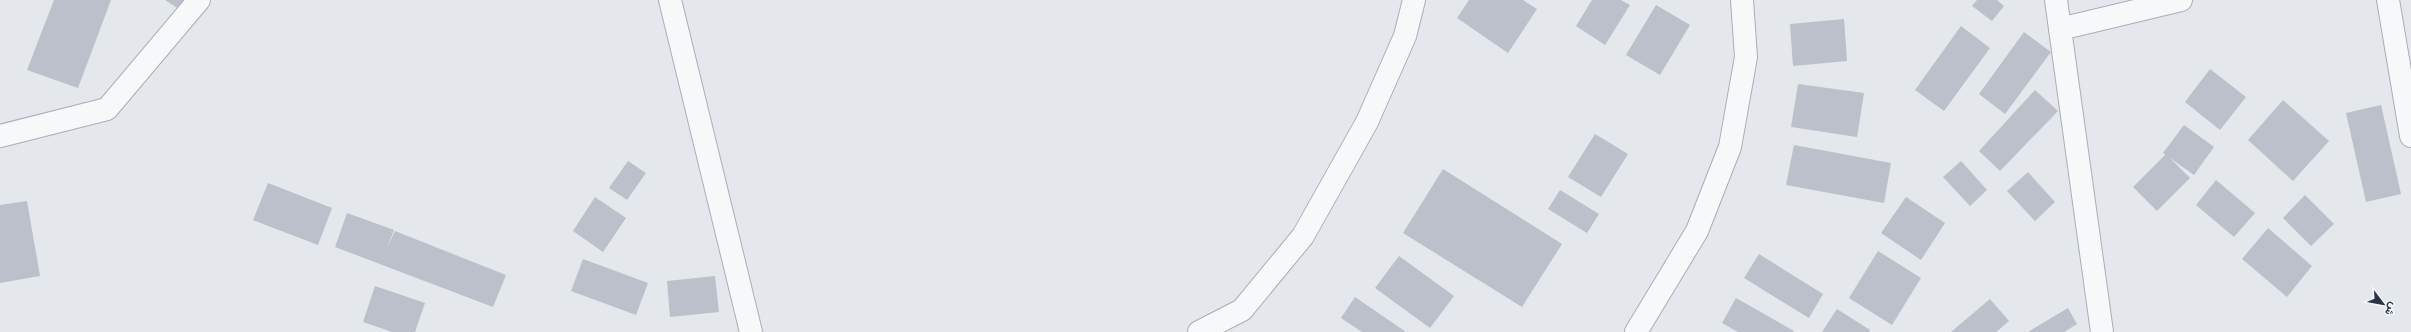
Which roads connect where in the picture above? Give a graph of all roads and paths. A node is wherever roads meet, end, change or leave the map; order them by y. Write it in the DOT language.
graph roads {
  1 [pos="199,0"];
  2 [pos="670,0"];
  3 [pos="1414,0"];
  4 [pos="1742,0"];
  5 [pos="2056,0"];
  6 [pos="2181,0"];
  7 [pos="2388,0"];
  8 [pos="2060,29"];
  9 [pos="0,136"];
  10 [pos="2411,136"];
  11 [pos="751,332"];
  12 [pos="1199,332"];
  13 [pos="1636,332"];
  14 [pos="2102,332"];
  1 -- 9 [label="street"];
  2 -- 11 [label="street"];
  3 -- 12 [label="street"];
  4 -- 13 [label="street"];
  5 -- 8 [label="street"];
  6 -- 8 [label="street"];
  7 -- 10 [label="street"];
  8 -- 14 [label="street"];
}
